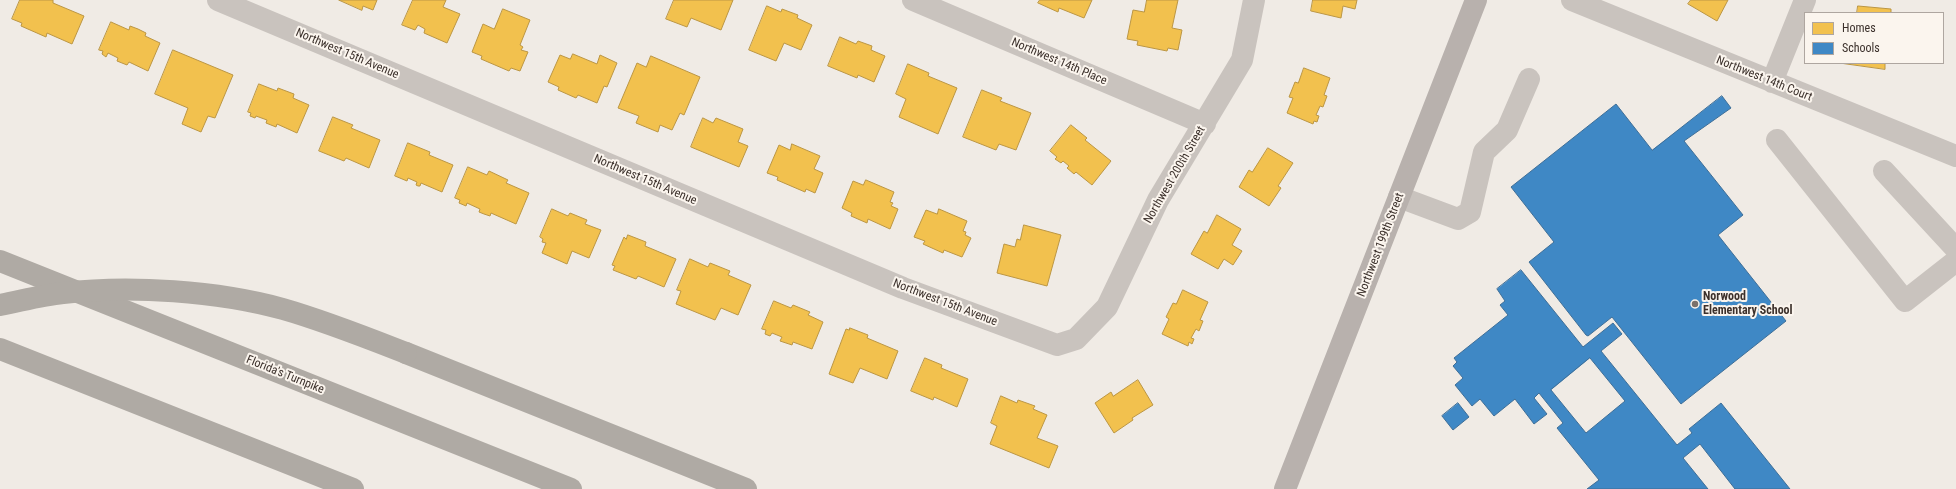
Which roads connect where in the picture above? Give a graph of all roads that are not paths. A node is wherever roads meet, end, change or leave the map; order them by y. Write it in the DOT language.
graph roads {
  1 [pos="218,0"];
  2 [pos="914,0"];
  3 [pos="1254,0"];
  4 [pos="1476,0"];
  5 [pos="1572,0"];
  6 [pos="1805,0"];
  7 [pos="1529,78"];
  8 [pos="1772,82"];
  9 [pos="1205,124"];
  10 [pos="1777,140"];
  11 [pos="1956,156"];
  12 [pos="1884,171"];
  13 [pos="1399,197"];
  14 [pos="1956,249"];
  15 [pos="0,260"];
  16 [pos="1956,261"];
  17 [pos="0,305"];
  18 [pos="1076,339"];
  19 [pos="0,349"];
  20 [pos="353,489"];
  21 [pos="571,489"];
  22 [pos="746,489"];
  23 [pos="1285,489"];
  1 -- 18 [label="street, Northwest 15th Avenue"];
  2 -- 9 [label="street, Northwest 14th Place"];
  3 -- 9 [label="street, Northwest 200th Street"];
  4 -- 13 [label="main road, Northwest 199th Street"];
  5 -- 8 [label="street, Northwest 14th Court"];
  6 -- 8 [label="street"];
  7 -- 13 [label="street"];
  8 -- 11 [label="street, Northwest 14th Court"];
  9 -- 18 [label="street, Northwest 200th Street"];
  10 -- 16 [label="street"];
  12 -- 14 [label="street"];
  13 -- 23 [label="main road, Northwest 199th Street"];
  15 -- 21 [label="highway, Florida's Turnpike"];
  17 -- 22 [label="highway, bridge"];
  19 -- 20 [label="highway"];
}
